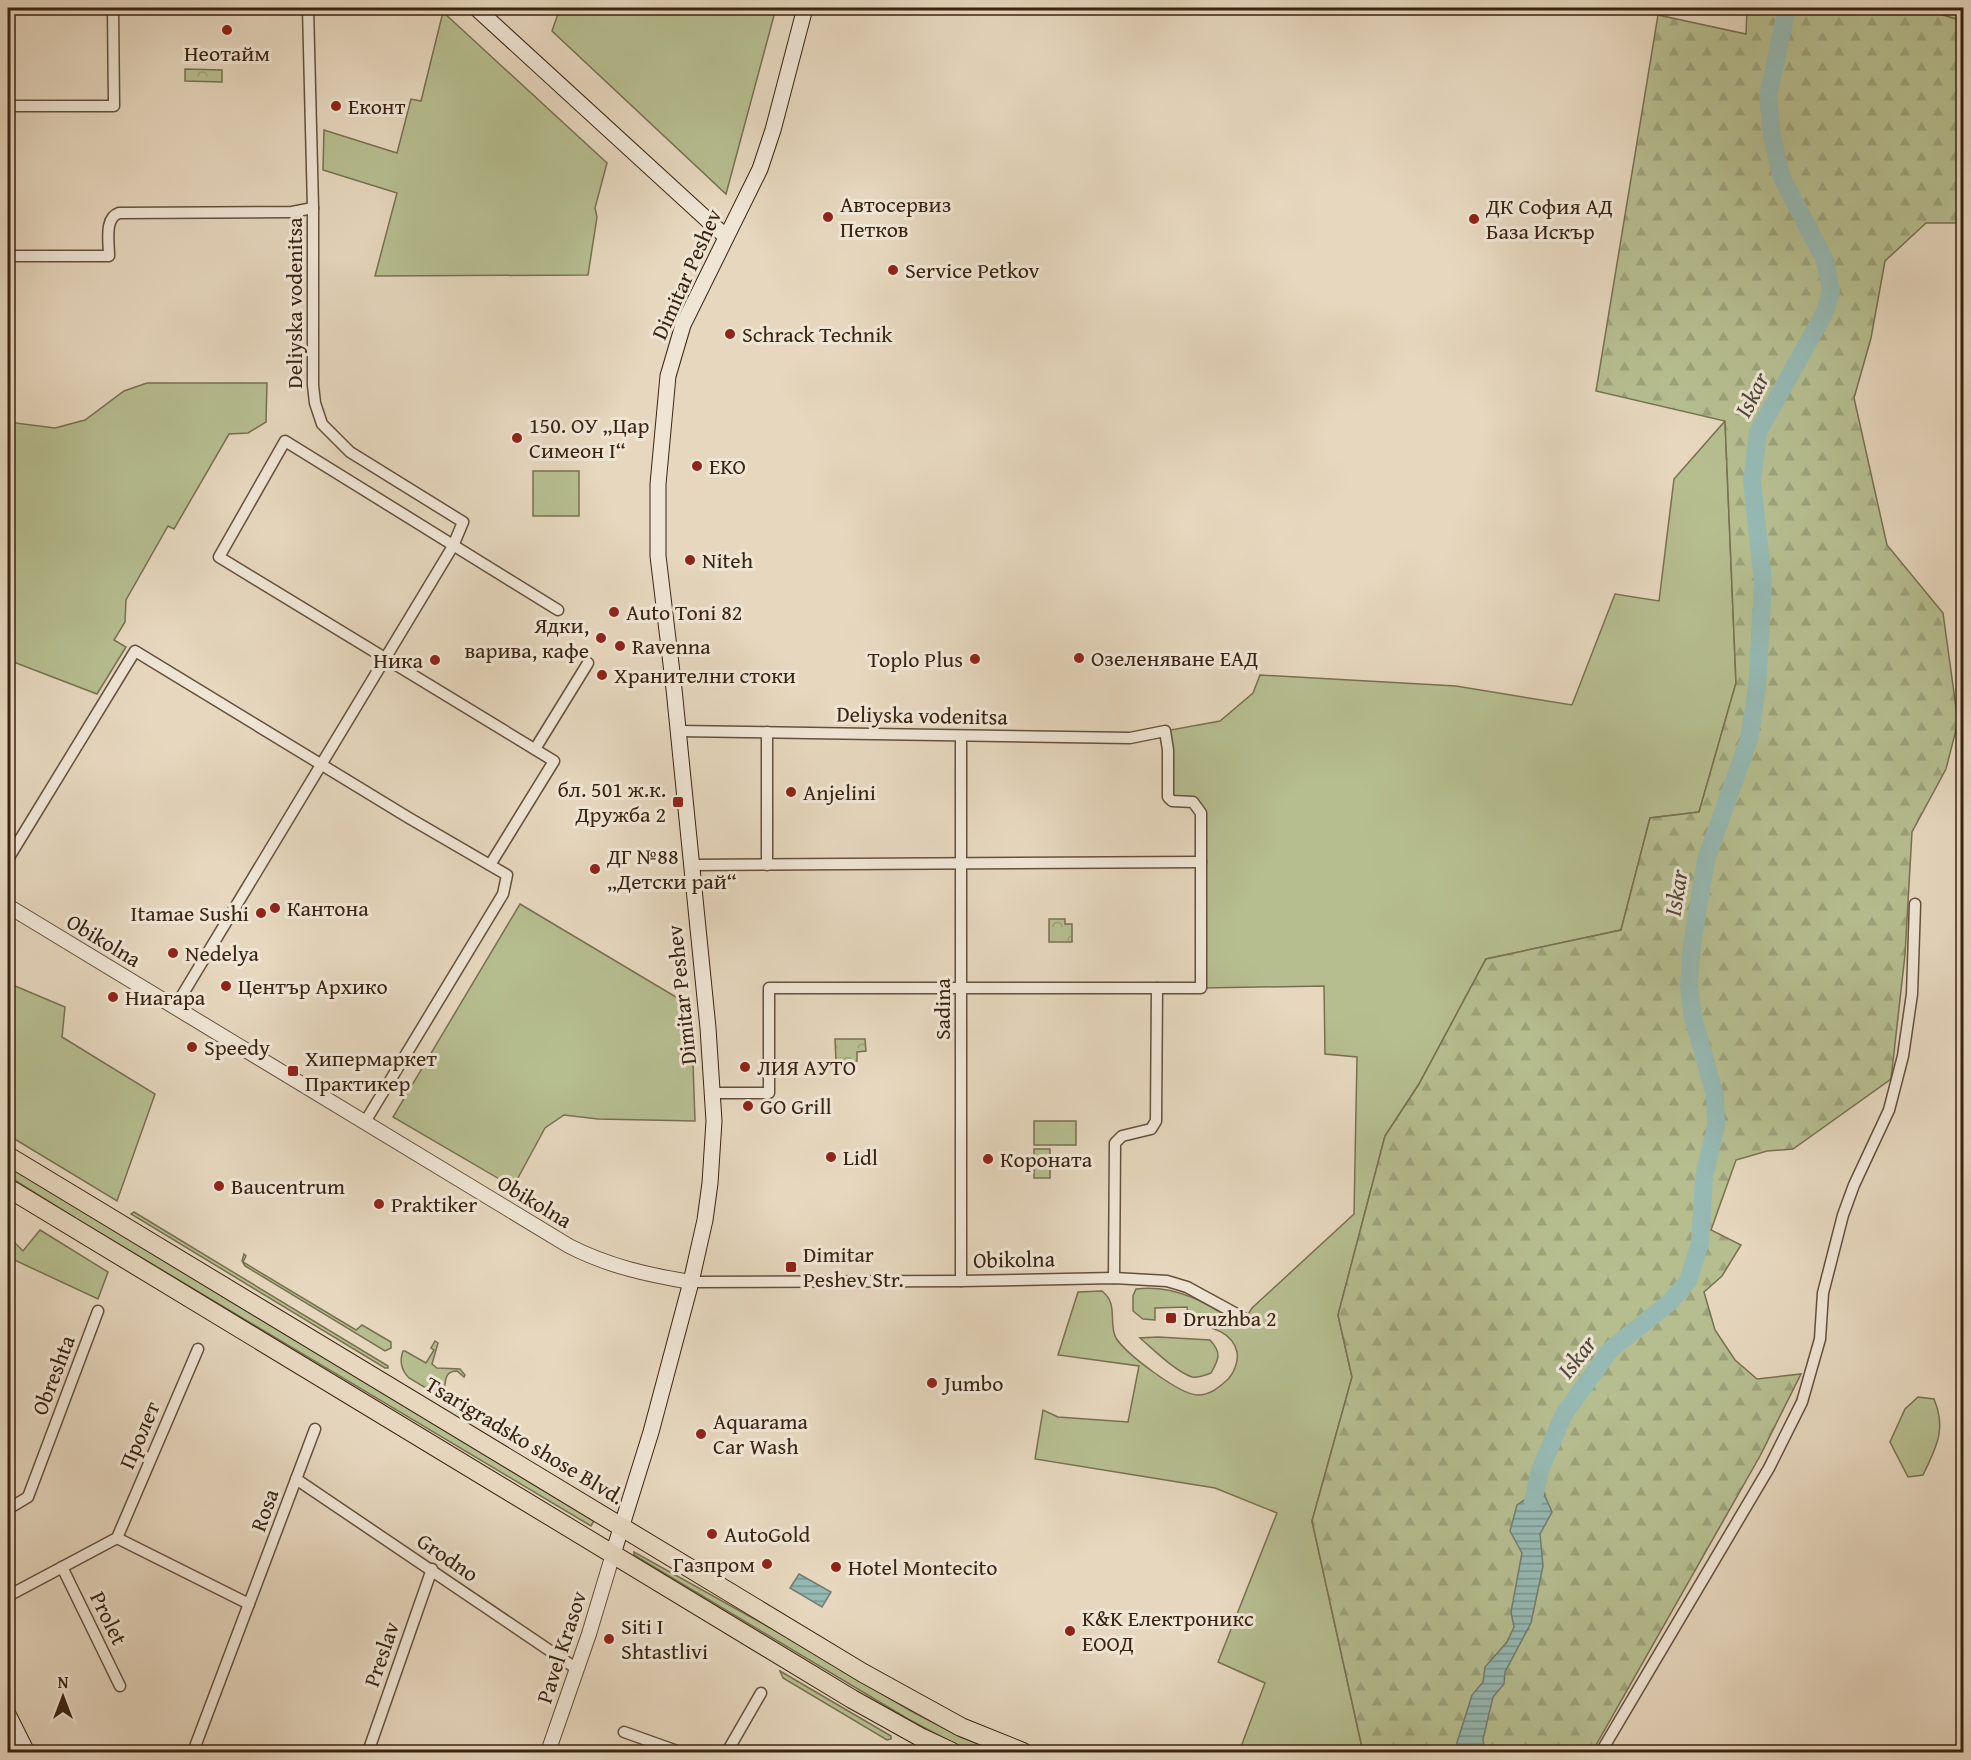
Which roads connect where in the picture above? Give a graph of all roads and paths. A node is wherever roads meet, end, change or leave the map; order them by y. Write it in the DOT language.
graph roads {
  1 [pos="113,8"];
  2 [pos="308,8"];
  3 [pos="476,8"];
  4 [pos="805,8"];
  5 [pos="8,106"];
  6 [pos="313,208"];
  7 [pos="725,236"];
  8 [pos="8,256"];
  9 [pos="453,546"];
  10 [pos="558,610"];
  11 [pos="385,658"];
  12 [pos="588,663"];
  13 [pos="678,731"];
  14 [pos="767,732"];
  15 [pos="961,736"];
  16 [pos="535,749"];
  17 [pos="321,764"];
  18 [pos="8,859"];
  19 [pos="1201,862"];
  20 [pos="961,864"];
  21 [pos="490,865"];
  22 [pos="691,865"];
  23 [pos="767,865"];
  24 [pos="1916,904"];
  25 [pos="8,906"];
  26 [pos="961,988"];
  27 [pos="1157,988"];
  28 [pos="175,1007"];
  29 [pos="713,1093"];
  30 [pos="365,1122"];
  31 [pos="8,1156"];
  32 [pos="8,1188"];
  33 [pos="1114,1278"];
  34 [pos="961,1281"];
  35 [pos="691,1282"];
  36 [pos="98,1311"];
  37 [pos="1242,1317"];
  38 [pos="198,1348"];
  39 [pos="315,1429"];
  40 [pos="296,1479"];
  41 [pos="8,1509"];
  42 [pos="622,1527"];
  43 [pos="117,1538"];
  44 [pos="613,1554"];
  45 [pos="62,1567"];
  46 [pos="432,1569"];
  47 [pos="8,1596"];
  48 [pos="249,1604"];
  49 [pos="577,1669"];
  50 [pos="120,1686"];
  51 [pos="761,1693"];
  52 [pos="8,1714"];
  53 [pos="624,1732"];
  54 [pos="27,1752"];
  55 [pos="193,1752"];
  56 [pos="368,1752"];
  57 [pos="548,1752"];
  58 [pos="680,1752"];
  59 [pos="727,1752"];
  60 [pos="951,1752"];
  61 [pos="1023,1752"];
  62 [pos="1601,1752"];
  1 -- 5 [label="street"];
  2 -- 6 [label="street, Deliyska vodenitsa"];
  3 -- 7 [label="main road"];
  4 -- 7 [label="main road, Dimitar Peshev"];
  6 -- 8 [label="street"];
  6 -- 9 [label="street, Deliyska vodenitsa"];
  7 -- 13 [label="main road, Dimitar Peshev"];
  9 -- 10 [label="street"];
  9 -- 11 [label="street"];
  9 -- 11 [label="street"];
  11 -- 16 [label="street"];
  11 -- 17 [label="street"];
  12 -- 16 [label="street"];
  13 -- 14 [label="street, Deliyska vodenitsa"];
  13 -- 22 [label="main road, Dimitar Peshev"];
  14 -- 15 [label="street, Deliyska vodenitsa"];
  14 -- 23 [label="street"];
  15 -- 19 [label="street, Deliyska vodenitsa"];
  15 -- 20 [label="street, Sadina"];
  16 -- 21 [label="street"];
  17 -- 18 [label="street"];
  17 -- 21 [label="street"];
  17 -- 28 [label="street"];
  19 -- 20 [label="street"];
  19 -- 27 [label="street"];
  20 -- 23 [label="street"];
  20 -- 26 [label="street, Sadina"];
  21 -- 30 [label="street"];
  22 -- 23 [label="street"];
  22 -- 29 [label="main road, Dimitar Peshev"];
  24 -- 62 [label="street"];
  25 -- 28 [label="street, Obikolna"];
  26 -- 27 [label="street"];
  26 -- 29 [label="street"];
  26 -- 34 [label="street, Sadina"];
  27 -- 33 [label="street"];
  28 -- 30 [label="street, Obikolna"];
  29 -- 35 [label="main road, Dimitar Peshev"];
  30 -- 35 [label="street, Obikolna"];
  31 -- 42 [label="highway, Tsarigradsko shose Blvd."];
  32 -- 44 [label="highway"];
  33 -- 34 [label="street, Obikolna"];
  33 -- 37 [label="street, Obikolna"];
  34 -- 35 [label="street, Obikolna"];
  35 -- 42 [label="main road, Dimitar Peshev"];
  36 -- 41 [label="street, Obreshta"];
  38 -- 43 [label="street, Пролет"];
  39 -- 40 [label="street, Rosa"];
  40 -- 46 [label="street, Grodno"];
  40 -- 48 [label="street, Rosa"];
  42 -- 44 [label="main road, Dimitar Peshev"];
  42 -- 61 [label="highway, Tsarigradsko shose Blvd."];
  43 -- 45 [label="street"];
  43 -- 48 [label="street"];
  44 -- 49 [label="street, Pavel Krasov"];
  44 -- 60 [label="highway"];
  45 -- 47 [label="street"];
  45 -- 50 [label="street, Prolet"];
  46 -- 49 [label="street, Grodno"];
  46 -- 56 [label="street, Preslav"];
  48 -- 55 [label="street, Rosa"];
  49 -- 57 [label="street, Pavel Krasov"];
  51 -- 59 [label="street"];
  52 -- 54 [label="main road"];
  53 -- 58 [label="street"];
}
